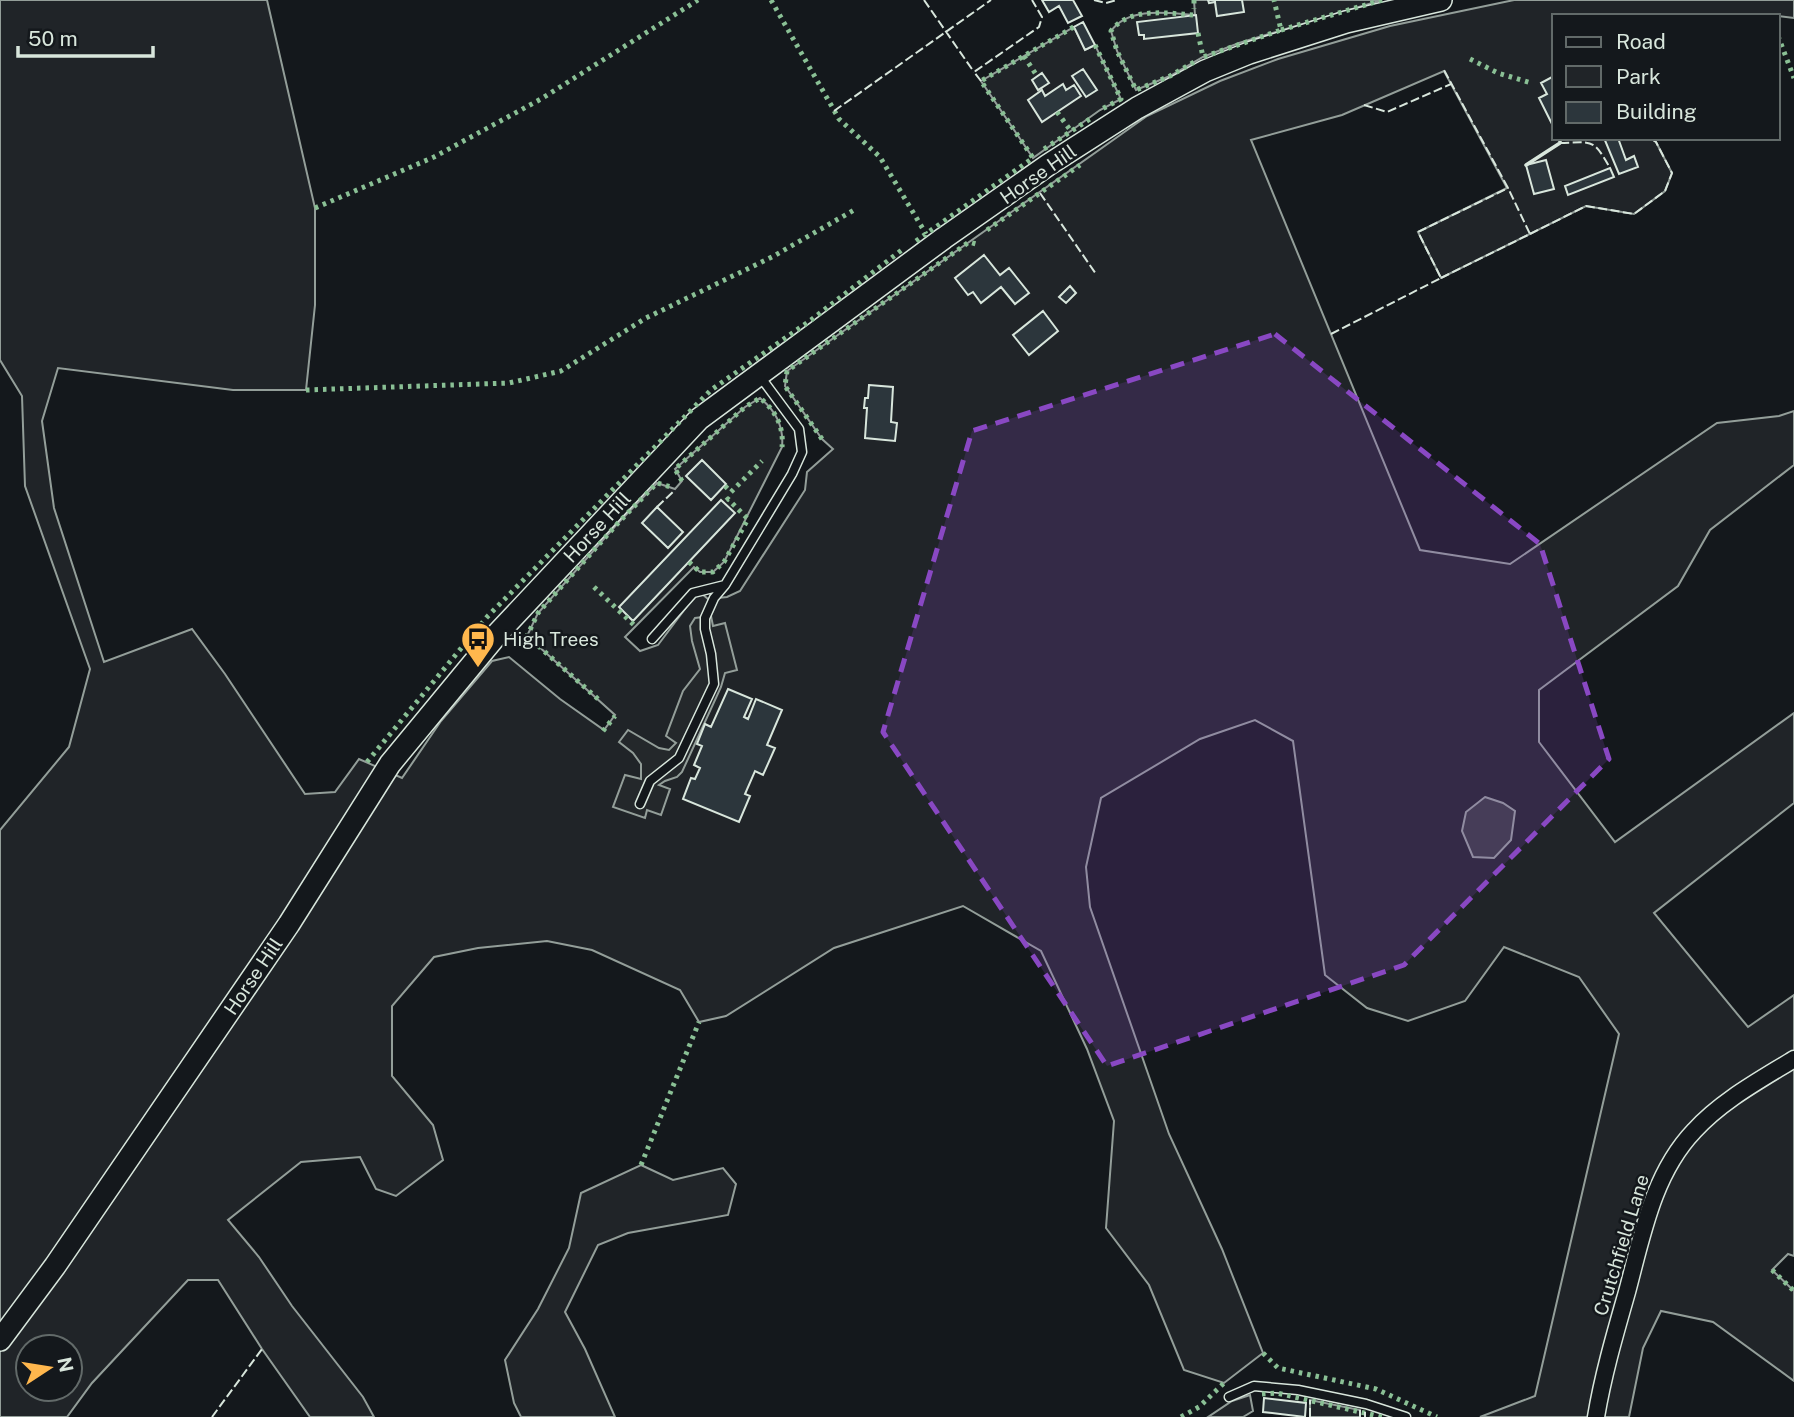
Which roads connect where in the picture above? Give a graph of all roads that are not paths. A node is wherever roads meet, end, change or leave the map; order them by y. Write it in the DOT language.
graph roads {
  1 [pos="1441,0"];
  2 [pos="759,375"];
  3 [pos="725,585"];
  4 [pos="652,639"];
  5 [pos="640,804"];
  6 [pos="1794,1059"];
  7 [pos="0,1340"];
  8 [pos="1229,1397"];
  9 [pos="1406,1417"];
  10 [pos="1596,1417"];
  1 -- 2 [label="street, Horse Hill"];
  2 -- 3 [label="lane"];
  2 -- 7 [label="street, Horse Hill"];
  3 -- 4 [label="lane"];
  3 -- 5 [label="lane"];
  6 -- 10 [label="street, Crutchfield Lane"];
  8 -- 9 [label="lane"];
}
